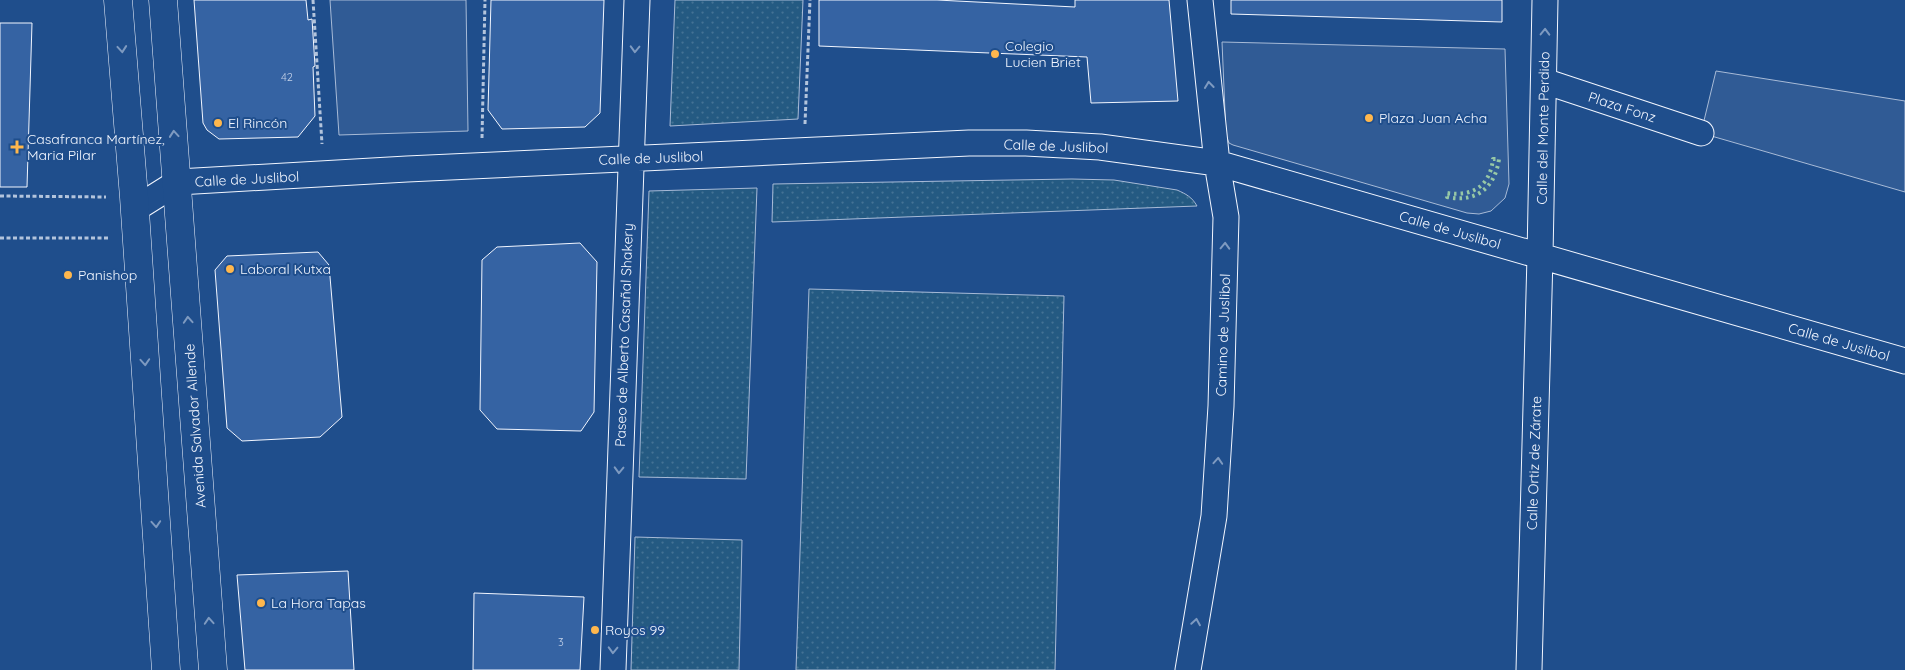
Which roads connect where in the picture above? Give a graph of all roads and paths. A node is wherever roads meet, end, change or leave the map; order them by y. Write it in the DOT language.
graph roads {
  1 [pos="118,0"];
  2 [pos="163,0"];
  3 [pos="313,0"];
  4 [pos="485,0"];
  5 [pos="637,0"];
  6 [pos="810,0"];
  7 [pos="1200,0"];
  8 [pos="1546,0"];
  9 [pos="1544,81"];
  10 [pos="805,127"];
  11 [pos="1701,132"];
  12 [pos="482,138"];
  13 [pos="322,144"];
  14 [pos="632,159"];
  15 [pos="1217,163"];
  16 [pos="178,182"];
  17 [pos="0,196"];
  18 [pos="106,197"];
  19 [pos="135,209"];
  20 [pos="0,238"];
  21 [pos="137,238"];
  22 [pos="1540,256"];
  23 [pos="1905,361"];
  24 [pos="166,670"];
  25 [pos="213,670"];
  26 [pos="613,670"];
  27 [pos="1188,670"];
  28 [pos="1529,670"];
  1 -- 19 [label="main road, one-way"];
  16 -- 2 [label="main road, Avenida Salvador Allende, one-way"];
  3 -- 13 [label="path"];
  4 -- 12 [label="path"];
  5 -- 14 [label="street, Paseo de Alberto Casañal Shakery, one-way"];
  6 -- 10 [label="path"];
  15 -- 7 [label="street, Camino de Juslibol, one-way"];
  9 -- 8 [label="street, Calle del Monte Perdido, one-way"];
  9 -- 11 [label="street, Plaza Fonz"];
  9 -- 22 [label="street, Calle del Monte Perdido"];
  14 -- 15 [label="street, Calle de Juslibol"];
  14 -- 16 [label="street, Calle de Juslibol"];
  14 -- 26 [label="street, Paseo de Alberto Casañal Shakery, one-way"];
  15 -- 22 [label="street, Calle de Juslibol"];
  27 -- 15 [label="street, Camino de Juslibol, one-way"];
  16 -- 19 [label="street"];
  25 -- 16 [label="main road, Avenida Salvador Allende, one-way"];
  17 -- 18 [label="path"];
  19 -- 21 [label="main road"];
  20 -- 21 [label="path"];
  21 -- 24 [label="main road, one-way"];
  22 -- 23 [label="street, Calle de Juslibol"];
  22 -- 28 [label="street, Calle Ortiz de Zárate"];
}
